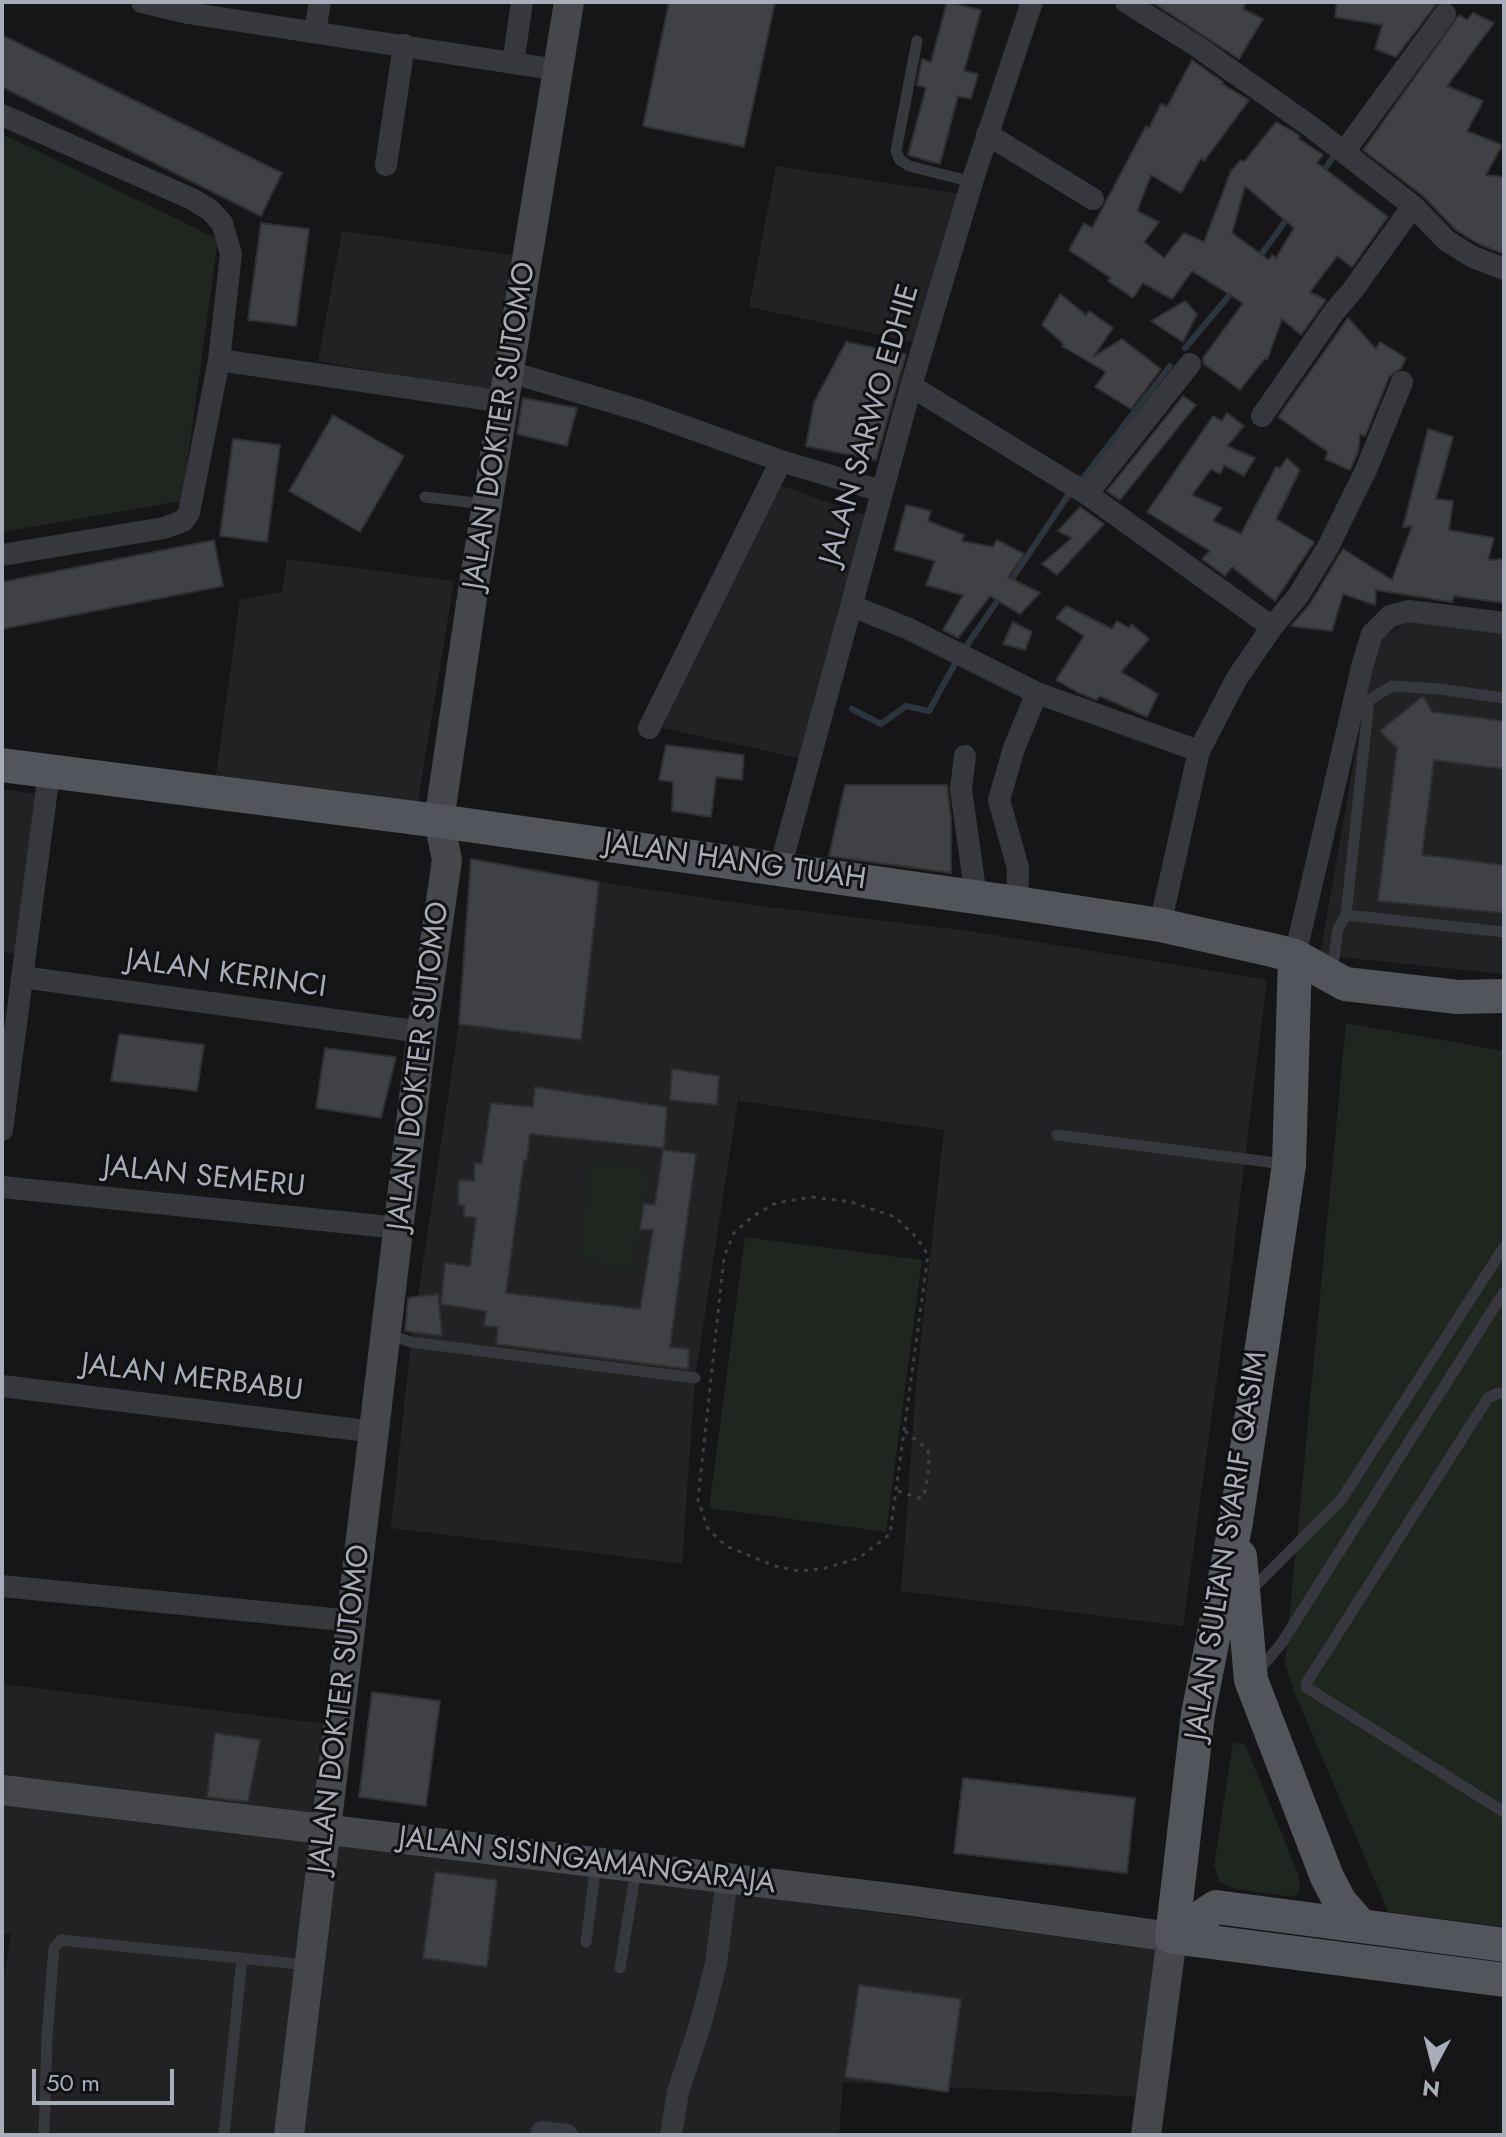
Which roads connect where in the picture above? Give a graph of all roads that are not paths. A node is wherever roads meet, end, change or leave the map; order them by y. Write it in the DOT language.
graph roads {
  1 [pos="142,2"];
  2 [pos="320,2"];
  3 [pos="522,2"];
  4 [pos="569,2"];
  5 [pos="1032,2"];
  6 [pos="1126,2"];
  7 [pos="1443,8"];
  8 [pos="315,31"];
  9 [pos="917,41"];
  10 [pos="404,45"];
  11 [pos="513,63"];
  12 [pos="558,70"];
  13 [pos="2,115"];
  14 [pos="987,134"];
  15 [pos="1338,148"];
  16 [pos="386,165"];
  17 [pos="972,182"];
  18 [pos="1093,199"];
  19 [pos="1413,206"];
  20 [pos="1504,269"];
  21 [pos="219,360"];
  22 [pos="1190,364"];
  23 [pos="510,372"];
  24 [pos="1402,382"];
  25 [pos="911,386"];
  26 [pos="505,402"];
  27 [pos="1262,416"];
  28 [pos="781,461"];
  29 [pos="881,491"];
  30 [pos="1087,494"];
  31 [pos="425,497"];
  32 [pos="488,505"];
  33 [pos="2,555"];
  34 [pos="852,606"];
  35 [pos="1504,623"];
  36 [pos="1272,627"];
  37 [pos="1037,693"];
  38 [pos="1504,698"];
  39 [pos="649,728"];
  40 [pos="1199,751"];
  41 [pos="965,756"];
  42 [pos="2,765"];
  43 [pos="49,773"];
  44 [pos="439,821"];
  45 [pos="780,868"];
  46 [pos="976,897"];
  47 [pos="1017,903"];
  48 [pos="1346,915"];
  49 [pos="1160,925"];
  50 [pos="1504,932"];
  51 [pos="1295,956"];
  52 [pos="1331,976"];
  53 [pos="22,977"];
  54 [pos="1504,996"];
  55 [pos="1458,997"];
  56 [pos="1504,1015"];
  57 [pos="422,1032"];
  58 [pos="2,1130"];
  59 [pos="1057,1135"];
  60 [pos="1289,1165"];
  61 [pos="2,1187"];
  62 [pos="399,1228"];
  63 [pos="1504,1247"];
  64 [pos="1504,1292"];
  65 [pos="386,1334"];
  66 [pos="695,1378"];
  67 [pos="2,1386"];
  68 [pos="1504,1394"];
  69 [pos="375,1432"];
  70 [pos="1236,1522"];
  71 [pos="2,1586"];
  72 [pos="1244,1597"];
  73 [pos="352,1621"];
  74 [pos="1251,1680"];
  75 [pos="2,1790"];
  76 [pos="1504,1812"];
  77 [pos="328,1830"];
  78 [pos="596,1863"];
  79 [pos="636,1869"];
  80 [pos="727,1879"];
  81 [pos="1361,1926"];
  82 [pos="1172,1937"];
  83 [pos="586,1942"];
  84 [pos="1504,1945"];
  85 [pos="242,1958"];
  86 [pos="308,1965"];
  87 [pos="620,1968"];
  88 [pos="1504,1980"];
  89 [pos="542,2132"];
  90 [pos="44,2135"];
  91 [pos="224,2135"];
  92 [pos="289,2135"];
  93 [pos="567,2135"];
  94 [pos="671,2135"];
  95 [pos="1146,2135"];
  1 -- 8 [label="street"];
  2 -- 8 [label="street"];
  3 -- 11 [label="street"];
  4 -- 12 [label="main road, JALAN DOKTER SUTOMO"];
  5 -- 14 [label="street, JALAN SARWO EDHIE"];
  6 -- 15 [label="street"];
  7 -- 15 [label="street"];
  8 -- 10 [label="street"];
  9 -- 17 [label="lane"];
  10 -- 11 [label="street"];
  10 -- 16 [label="street"];
  11 -- 12 [label="street"];
  12 -- 23 [label="main road, JALAN DOKTER SUTOMO"];
  13 -- 21 [label="street"];
  14 -- 17 [label="street, JALAN SARWO EDHIE"];
  14 -- 18 [label="street"];
  15 -- 19 [label="street"];
  17 -- 25 [label="street, JALAN SARWO EDHIE"];
  19 -- 20 [label="street"];
  19 -- 27 [label="street"];
  21 -- 26 [label="street"];
  21 -- 33 [label="street"];
  22 -- 30 [label="street"];
  23 -- 26 [label="main road, JALAN DOKTER SUTOMO"];
  23 -- 28 [label="street"];
  24 -- 36 [label="street"];
  25 -- 29 [label="street, JALAN SARWO EDHIE"];
  25 -- 30 [label="street"];
  26 -- 32 [label="main road, JALAN DOKTER SUTOMO"];
  28 -- 29 [label="street"];
  28 -- 39 [label="street"];
  29 -- 34 [label="street, JALAN SARWO EDHIE"];
  30 -- 36 [label="street"];
  31 -- 32 [label="lane"];
  32 -- 44 [label="main road, JALAN DOKTER SUTOMO"];
  34 -- 37 [label="street"];
  34 -- 45 [label="street, JALAN SARWO EDHIE"];
  35 -- 51 [label="street"];
  36 -- 40 [label="street"];
  37 -- 40 [label="street"];
  37 -- 47 [label="street"];
  38 -- 48 [label="lane"];
  40 -- 49 [label="street"];
  41 -- 46 [label="street"];
  42 -- 43 [label="main road, JALAN HANG TUAH"];
  43 -- 44 [label="main road, JALAN HANG TUAH"];
  43 -- 53 [label="street"];
  44 -- 45 [label="main road, JALAN HANG TUAH"];
  44 -- 57 [label="main road, JALAN DOKTER SUTOMO"];
  45 -- 46 [label="main road, JALAN HANG TUAH"];
  46 -- 47 [label="main road, JALAN HANG TUAH"];
  47 -- 49 [label="main road, JALAN HANG TUAH"];
  48 -- 50 [label="lane"];
  48 -- 52 [label="lane"];
  49 -- 51 [label="main road, JALAN HANG TUAH"];
  51 -- 52 [label="main road, JALAN HANG TUAH"];
  51 -- 60 [label="main road, JALAN SULTAN SYARIF QASIM"];
  52 -- 55 [label="main road, JALAN HANG TUAH"];
  53 -- 57 [label="street, JALAN KERINCI"];
  53 -- 58 [label="street"];
  54 -- 55 [label="main road, JALAN HANG TUAH"];
  55 -- 56 [label="main road, JALAN HANG TUAH"];
  57 -- 62 [label="main road, JALAN DOKTER SUTOMO"];
  59 -- 60 [label="lane"];
  60 -- 70 [label="main road, JALAN SULTAN SYARIF QASIM"];
  61 -- 62 [label="street, JALAN SEMERU"];
  62 -- 65 [label="main road, JALAN DOKTER SUTOMO"];
  63 -- 72 [label="lane"];
  64 -- 74 [label="lane"];
  65 -- 66 [label="lane"];
  65 -- 69 [label="main road, JALAN DOKTER SUTOMO"];
  67 -- 69 [label="street, JALAN MERBABU"];
  68 -- 76 [label="lane"];
  69 -- 73 [label="main road, JALAN DOKTER SUTOMO"];
  70 -- 72 [label="main road"];
  70 -- 82 [label="main road, JALAN SULTAN SYARIF QASIM"];
  71 -- 73 [label="street"];
  72 -- 74 [label="main road"];
  73 -- 77 [label="main road, JALAN DOKTER SUTOMO"];
  74 -- 81 [label="main road"];
  75 -- 77 [label="main road, JALAN SISINGAMANGARAJA"];
  77 -- 78 [label="main road, JALAN SISINGAMANGARAJA"];
  77 -- 86 [label="main road, JALAN DOKTER SUTOMO"];
  78 -- 79 [label="main road, JALAN SISINGAMANGARAJA"];
  78 -- 83 [label="lane"];
  79 -- 80 [label="main road, JALAN SISINGAMANGARAJA"];
  79 -- 87 [label="lane"];
  80 -- 82 [label="main road, JALAN SISINGAMANGARAJA"];
  80 -- 94 [label="street"];
  81 -- 82 [label="main road"];
  81 -- 84 [label="main road"];
  82 -- 88 [label="main road, JALAN SISINGAMANGARAJA"];
  82 -- 95 [label="main road, JALAN SULTAN SYARIF QASIM"];
  85 -- 86 [label="lane"];
  85 -- 90 [label="lane"];
  85 -- 91 [label="lane"];
  86 -- 92 [label="main road, JALAN DOKTER SUTOMO"];
  89 -- 93 [label="street"];
}
